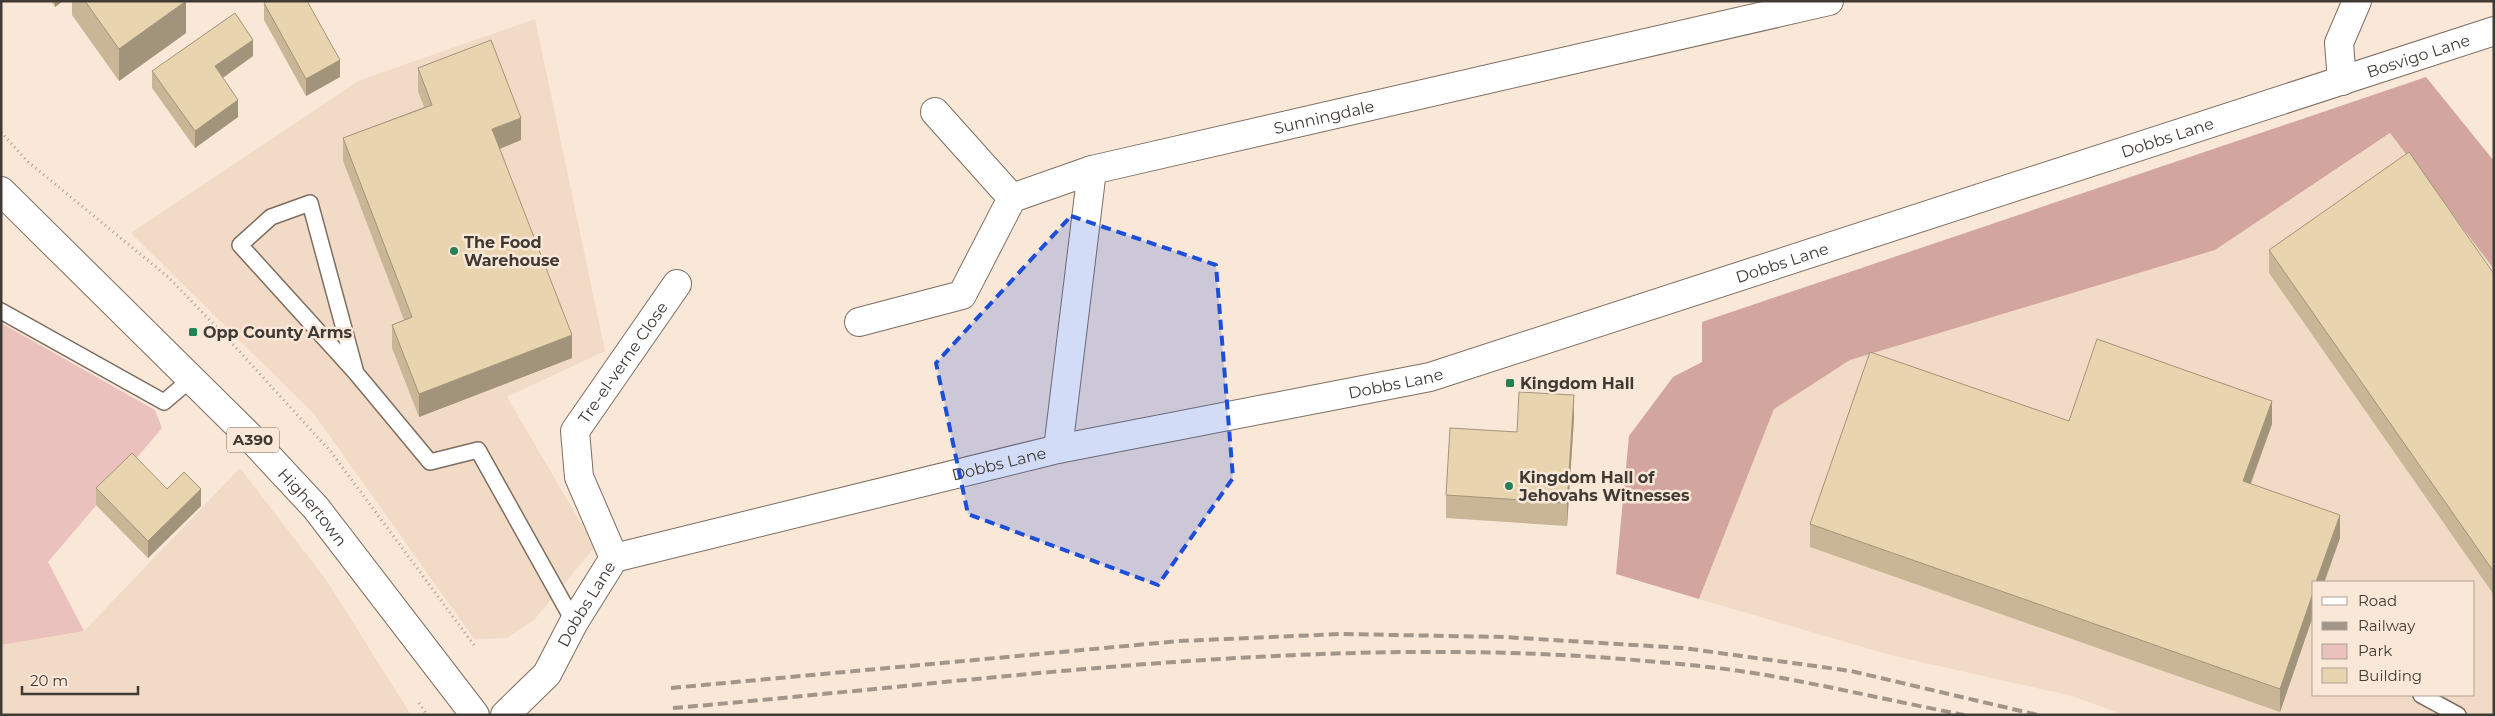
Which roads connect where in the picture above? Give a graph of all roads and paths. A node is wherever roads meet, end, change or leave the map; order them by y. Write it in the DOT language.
graph roads {
  1 [pos="1829,1"];
  2 [pos="2357,1"];
  3 [pos="2494,30"];
  4 [pos="2342,81"];
  5 [pos="935,112"];
  6 [pos="1,132"];
  7 [pos="1092,170"];
  8 [pos="1,191"];
  9 [pos="1012,198"];
  10 [pos="676,284"];
  11 [pos="1,311"];
  12 [pos="859,322"];
  13 [pos="356,373"];
  14 [pos="191,379"];
  15 [pos="1058,449"];
  16 [pos="614,558"];
  17 [pos="574,622"];
  18 [pos="474,645"];
  19 [pos="2423,696"];
  20 [pos="476,715"];
  21 [pos="505,715"];
  22 [pos="2458,715"];
  1 -- 7 [label="main road, Sunningdale"];
  2 -- 4 [label="main road"];
  3 -- 4 [label="main road, Bosvigo Lane"];
  4 -- 15 [label="main road, Dobbs Lane"];
  5 -- 9 [label="main road"];
  6 -- 18 [label="path"];
  7 -- 9 [label="main road, Sunningdale"];
  7 -- 15 [label="main road"];
  8 -- 14 [label="main road, Highertown / A390"];
  9 -- 12 [label="main road"];
  10 -- 16 [label="main road, Tre-el-verne Close"];
  11 -- 14 [label="lane"];
  13 -- 13 [label="lane"];
  13 -- 17 [label="lane"];
  14 -- 20 [label="main road, Highertown / A390"];
  15 -- 16 [label="main road, Dobbs Lane"];
  16 -- 17 [label="main road, Dobbs Lane"];
  17 -- 21 [label="main road, Dobbs Lane"];
  19 -- 22 [label="lane"];
}
